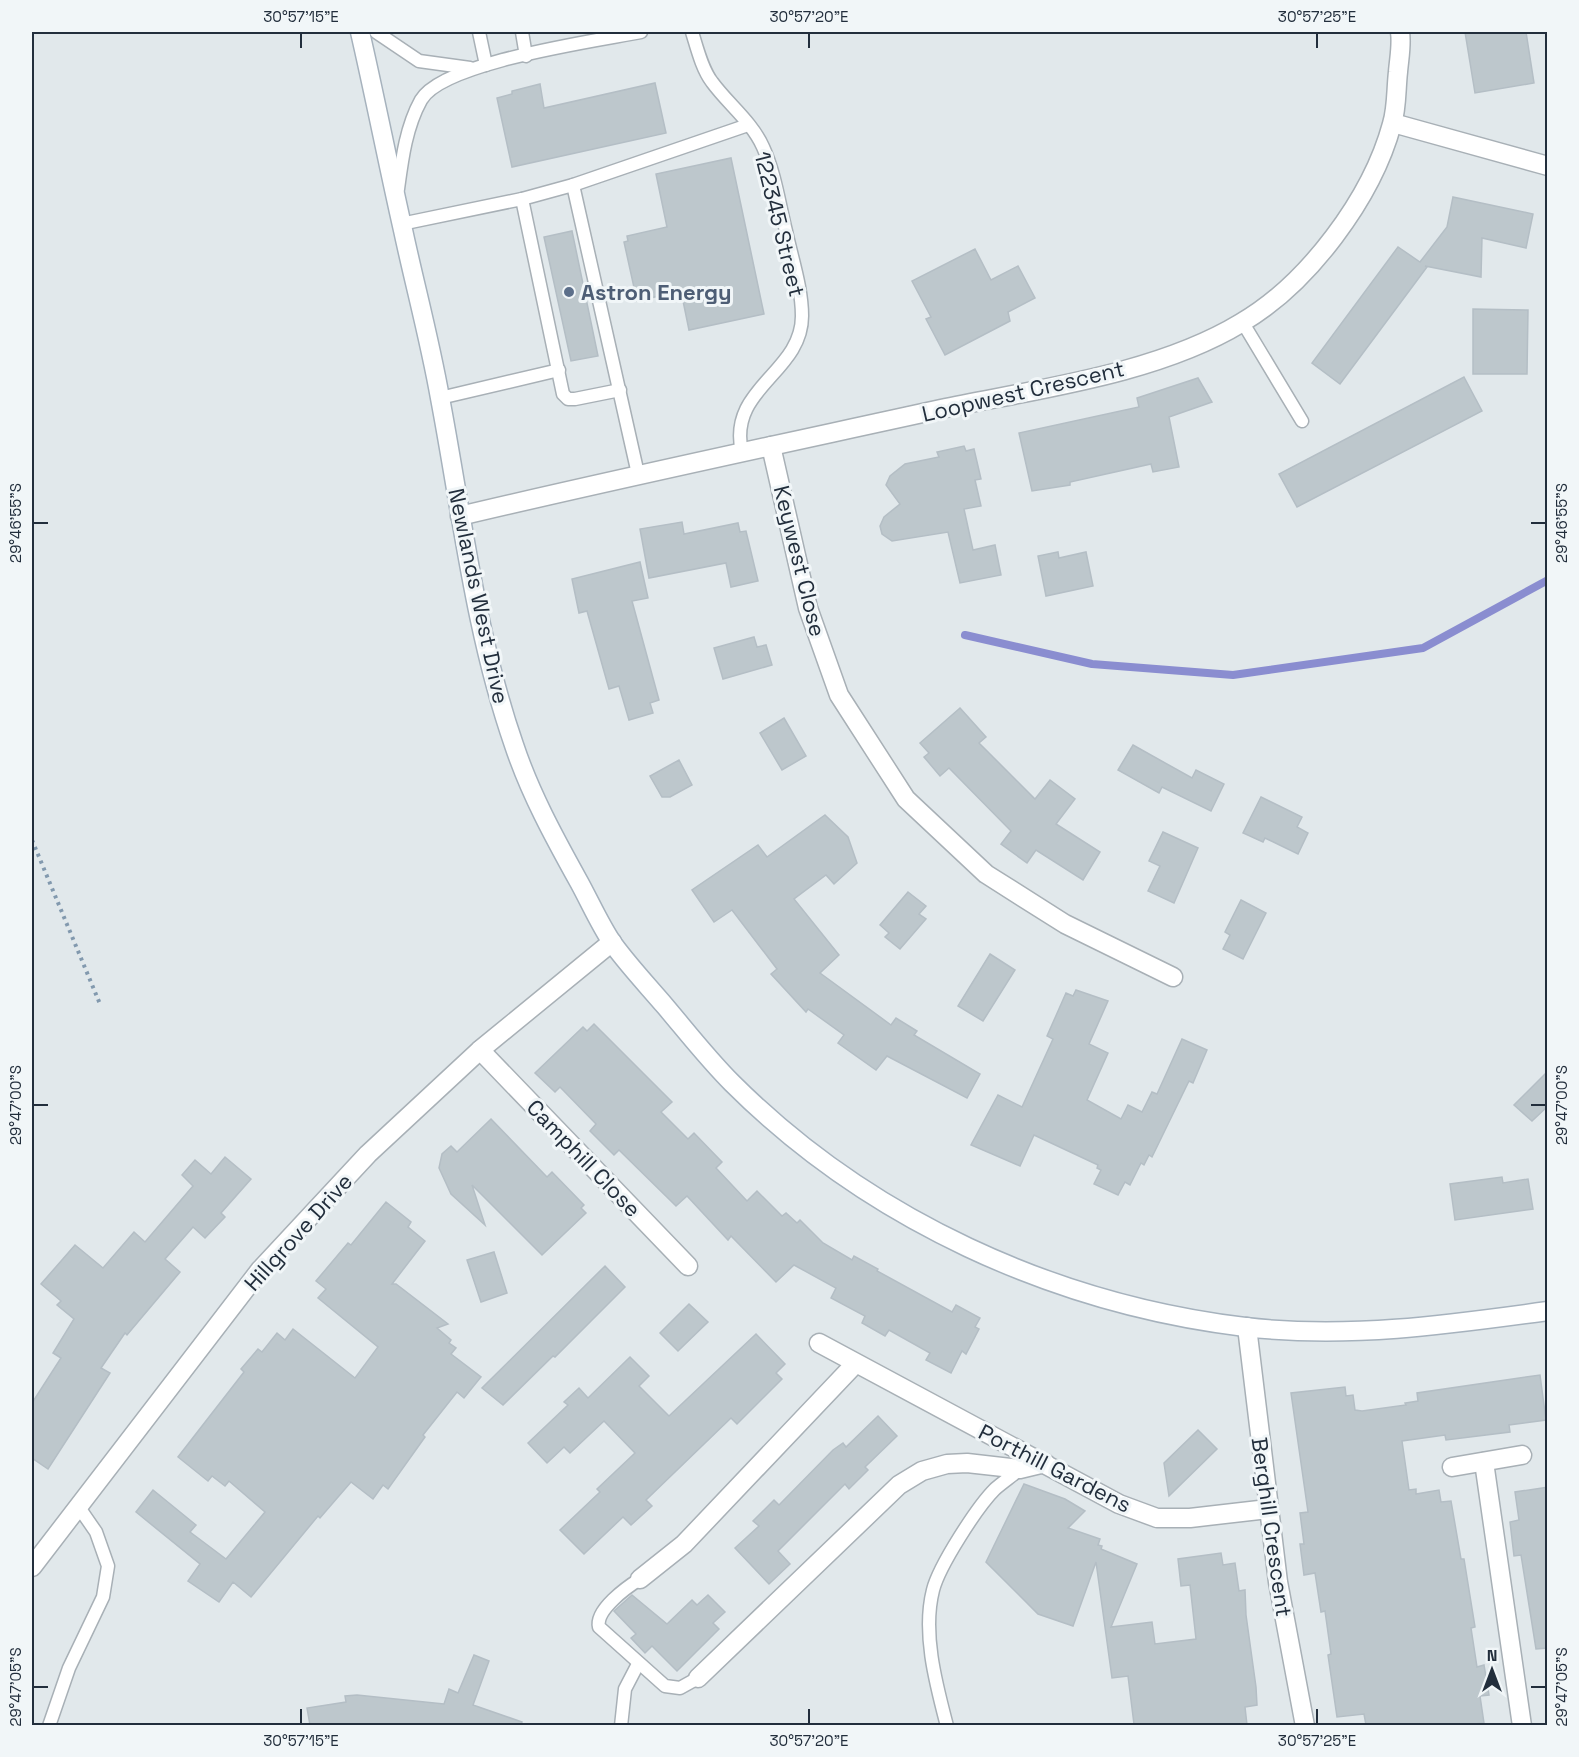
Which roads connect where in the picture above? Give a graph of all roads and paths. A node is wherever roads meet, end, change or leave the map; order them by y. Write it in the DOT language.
graph roads {
  1 [pos="360,32"];
  2 [pos="376,32"];
  3 [pos="479,32"];
  4 [pos="522,32"];
  5 [pos="641,32"];
  6 [pos="692,32"];
  7 [pos="1400,32"];
  8 [pos="587,37"];
  9 [pos="526,56"];
  10 [pos="486,65"];
  11 [pos="471,68"];
  12 [pos="1393,123"];
  13 [pos="748,124"];
  14 [pos="1548,166"];
  15 [pos="573,185"];
  16 [pos="397,195"];
  17 [pos="522,199"];
  18 [pos="401,224"];
  19 [pos="1243,323"];
  20 [pos="559,370"];
  21 [pos="620,390"];
  22 [pos="440,398"];
  23 [pos="1302,421"];
  24 [pos="771,446"];
  25 [pos="742,452"];
  26 [pos="638,474"];
  27 [pos="460,516"];
  28 [pos="32,840"];
  29 [pos="612,942"];
  30 [pos="1173,977"];
  31 [pos="100,1004"];
  32 [pos="480,1050"];
  33 [pos="688,1266"];
  34 [pos="1548,1311"];
  35 [pos="1247,1327"];
  36 [pos="819,1343"];
  37 [pos="855,1364"];
  38 [pos="1522,1455"];
  39 [pos="1484,1462"];
  40 [pos="1045,1463"];
  41 [pos="1452,1467"];
  42 [pos="1020,1469"];
  43 [pos="78,1506"];
  44 [pos="1268,1509"];
  45 [pos="32,1567"];
  46 [pos="640,1580"];
  47 [pos="638,1664"];
  48 [pos="698,1678"];
  49 [pos="49,1725"];
  50 [pos="621,1725"];
  51 [pos="947,1725"];
  52 [pos="1305,1725"];
  53 [pos="1522,1725"];
  1 -- 16 [label="street, Newlands West Drive"];
  2 -- 11 [label="lane"];
  3 -- 10 [label="lane"];
  4 -- 9 [label="lane"];
  5 -- 8 [label="lane"];
  6 -- 13 [label="lane, 122345 Street"];
  7 -- 12 [label="street, Loopwest Crescent"];
  8 -- 9 [label="lane"];
  9 -- 10 [label="lane"];
  10 -- 11 [label="lane"];
  11 -- 16 [label="lane"];
  12 -- 14 [label="street"];
  12 -- 19 [label="street, Loopwest Crescent"];
  13 -- 15 [label="lane"];
  13 -- 25 [label="lane, 122345 Street"];
  15 -- 17 [label="lane"];
  15 -- 21 [label="lane"];
  16 -- 18 [label="street, Newlands West Drive"];
  17 -- 18 [label="lane"];
  17 -- 20 [label="lane"];
  18 -- 22 [label="street, Newlands West Drive"];
  19 -- 23 [label="lane"];
  19 -- 24 [label="street, Loopwest Crescent"];
  20 -- 21 [label="lane"];
  20 -- 22 [label="lane"];
  21 -- 26 [label="lane"];
  22 -- 27 [label="street, Newlands West Drive"];
  24 -- 25 [label="street, Loopwest Crescent"];
  24 -- 30 [label="street, Keywest Close"];
  25 -- 26 [label="street, Loopwest Crescent"];
  26 -- 27 [label="street, Loopwest Crescent"];
  27 -- 29 [label="street, Newlands West Drive"];
  28 -- 31 [label="path"];
  29 -- 32 [label="street, Hillgrove Drive"];
  29 -- 35 [label="street, Newlands West Drive"];
  32 -- 33 [label="street, Camphill Close"];
  32 -- 43 [label="street, Hillgrove Drive"];
  34 -- 35 [label="street, Newlands West Drive"];
  35 -- 44 [label="street, Berghill Crescent"];
  36 -- 37 [label="street, Porthill Gardens"];
  37 -- 40 [label="street, Porthill Gardens"];
  37 -- 46 [label="street"];
  38 -- 39 [label="street"];
  39 -- 41 [label="street"];
  39 -- 53 [label="street"];
  40 -- 42 [label="street"];
  40 -- 44 [label="street, Porthill Gardens"];
  42 -- 48 [label="street"];
  42 -- 51 [label="lane"];
  43 -- 45 [label="street, Hillgrove Drive"];
  43 -- 49 [label="lane"];
  44 -- 52 [label="street, Berghill Crescent"];
  46 -- 47 [label="lane"];
  47 -- 48 [label="lane"];
  47 -- 50 [label="lane"];
}
